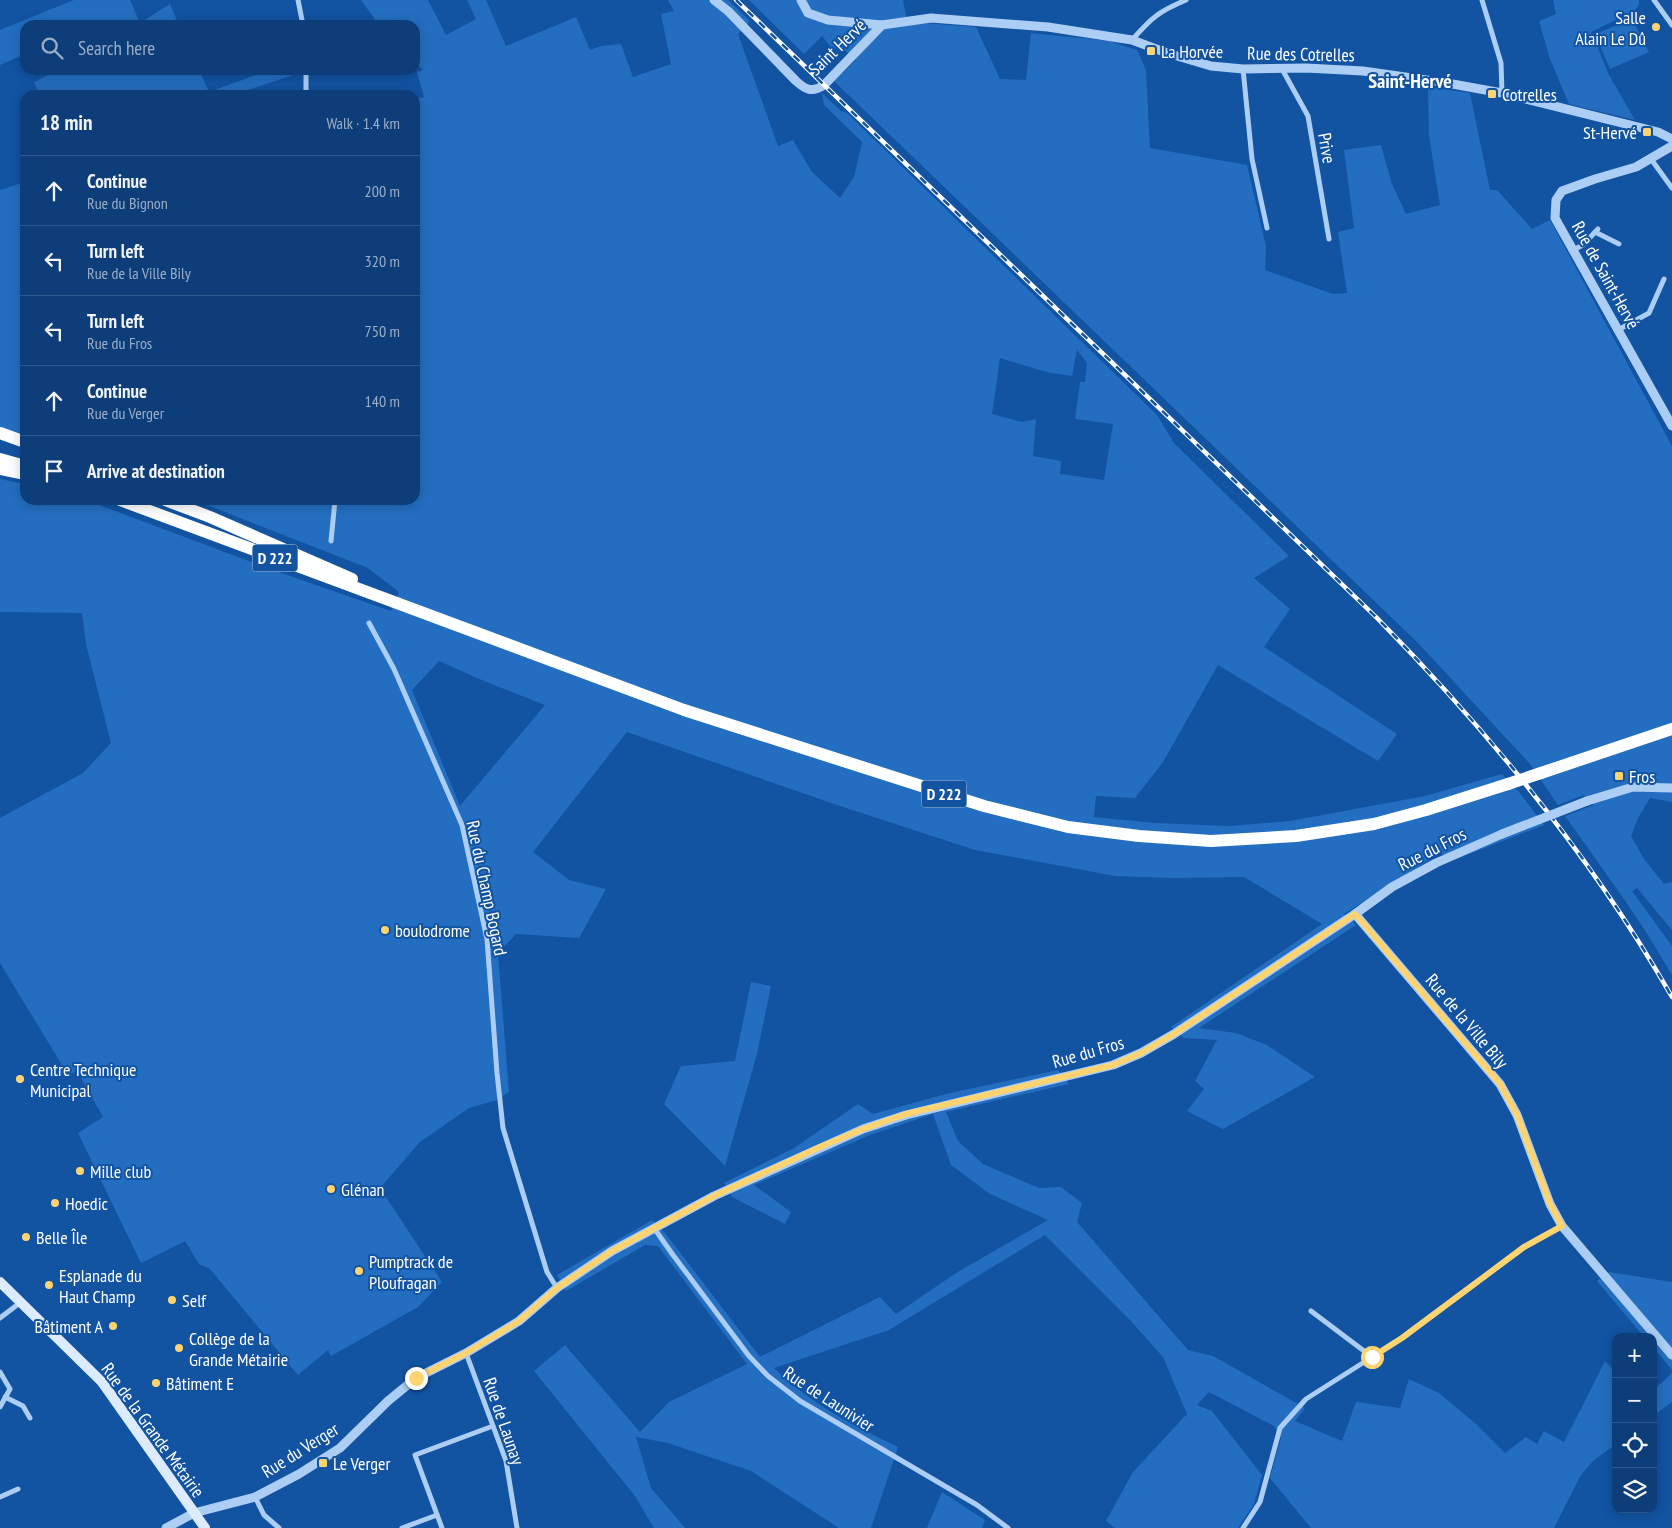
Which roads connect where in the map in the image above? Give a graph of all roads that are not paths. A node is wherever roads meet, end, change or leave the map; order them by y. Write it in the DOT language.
graph roads {
  1 [pos="298,0"];
  2 [pos="714,0"];
  3 [pos="802,0"];
  4 [pos="1186,0"];
  5 [pos="1482,0"];
  6 [pos="1654,0"];
  7 [pos="302,20"];
  8 [pos="882,25"];
  9 [pos="1672,25"];
  10 [pos="1132,40"];
  11 [pos="1281,68"];
  12 [pos="1243,70"];
  13 [pos="306,75"];
  14 [pos="306,90"];
  15 [pos="1502,93"];
  16 [pos="1658,132"];
  17 [pos="1672,132"];
  18 [pos="1672,139"];
  19 [pos="1672,146"];
  20 [pos="1651,159"];
  21 [pos="1672,188"];
  22 [pos="1267,228"];
  23 [pos="1329,238"];
  24 [pos="1619,244"];
  25 [pos="1573,250"];
  26 [pos="1664,279"];
  27 [pos="1618,330"];
  28 [pos="1672,426"];
  29 [pos="0,433"];
  30 [pos="20,440"];
  31 [pos="0,442"];
  32 [pos="20,448"];
  33 [pos="0,458"];
  34 [pos="20,464"];
  35 [pos="0,469"];
  36 [pos="20,473"];
  37 [pos="127,505"];
  38 [pos="133,505"];
  39 [pos="178,505"];
  40 [pos="335,505"];
  41 [pos="149,511"];
  42 [pos="331,541"];
  43 [pos="401,604"];
  44 [pos="369,623"];
  45 [pos="1672,730"];
  46 [pos="1672,788"];
  47 [pos="1355,914"];
  48 [pos="1562,1226"];
  49 [pos="654,1228"];
  50 [pos="0,1282"];
  51 [pos="557,1288"];
  52 [pos="22,1302"];
  53 [pos="1312,1311"];
  54 [pos="0,1318"];
  55 [pos="466,1353"];
  56 [pos="1672,1355"];
  57 [pos="1372,1357"];
  58 [pos="0,1372"];
  59 [pos="5,1397"];
  60 [pos="0,1407"];
  61 [pos="30,1418"];
  62 [pos="493,1426"];
  63 [pos="18,1489"];
  64 [pos="0,1497"];
  65 [pos="254,1497"];
  66 [pos="194,1513"];
  67 [pos="437,1514"];
  68 [pos="166,1528"];
  69 [pos="205,1528"];
  70 [pos="279,1528"];
  71 [pos="402,1528"];
  72 [pos="442,1528"];
  73 [pos="517,1528"];
  74 [pos="1008,1528"];
  75 [pos="1243,1528"];
  1 -- 7 [label="street"];
  2 -- 8 [label="street, Saint Hervé"];
  3 -- 8 [label="street, Rue des Cotrelles"];
  4 -- 10 [label="street"];
  5 -- 15 [label="street"];
  6 -- 9 [label="street"];
  8 -- 10 [label="street, Rue des Cotrelles"];
  10 -- 12 [label="street, Rue des Cotrelles"];
  11 -- 12 [label="street, Rue des Cotrelles"];
  11 -- 15 [label="street, Rue des Cotrelles"];
  11 -- 23 [label="street, Prive"];
  12 -- 22 [label="street"];
  13 -- 14 [label="street"];
  15 -- 16 [label="street, Rue des Cotrelles"];
  16 -- 17 [label="street, Rue des Cotrelles"];
  16 -- 18 [label="street, Rue des Cotrelles"];
  19 -- 20 [label="street, Rue de Saint-Hervé"];
  20 -- 21 [label="street"];
  20 -- 25 [label="street, Rue de Saint-Hervé"];
  24 -- 25 [label="street"];
  25 -- 27 [label="street, Rue de Saint-Hervé"];
  26 -- 27 [label="street"];
  27 -- 28 [label="street, Rue de Saint-Hervé"];
  29 -- 30 [label="highway"];
  31 -- 32 [label="highway"];
  33 -- 34 [label="highway"];
  35 -- 36 [label="highway"];
  37 -- 41 [label="highway"];
  38 -- 41 [label="highway, D 222"];
  39 -- 43 [label="highway, D 222"];
  40 -- 42 [label="street"];
  41 -- 43 [label="highway, D 222"];
  43 -- 45 [label="highway, D 222, bridge"];
  44 -- 51 [label="street, Rue du Champ Bogard"];
  46 -- 47 [label="street, Rue du Fros, bridge"];
  47 -- 48 [label="street, Rue de la Ville Bily"];
  47 -- 49 [label="street, Rue du Fros"];
  48 -- 56 [label="street, Rue de la Ville Bily"];
  48 -- 57 [label="street"];
  49 -- 51 [label="street, Rue du Fros"];
  49 -- 74 [label="street, Rue de Launivier"];
  50 -- 52 [label="main road, Rue de la Grande Métairie"];
  51 -- 55 [label="street, Rue du Verger"];
  52 -- 54 [label="street"];
  52 -- 66 [label="main road, Rue de la Grande Métairie"];
  53 -- 57 [label="street"];
  55 -- 62 [label="street, Rue de Launay"];
  55 -- 65 [label="street, Rue du Verger"];
  57 -- 75 [label="street"];
  58 -- 59 [label="street"];
  59 -- 60 [label="street"];
  59 -- 61 [label="street"];
  62 -- 67 [label="street"];
  62 -- 73 [label="street, Rue de Launay"];
  63 -- 64 [label="street"];
  65 -- 66 [label="street, Rue du Verger"];
  65 -- 70 [label="street"];
  66 -- 68 [label="street, Rue du Verger"];
  66 -- 69 [label="main road, Rue de la Grande Métairie"];
  67 -- 71 [label="street"];
  67 -- 72 [label="street"];
}
